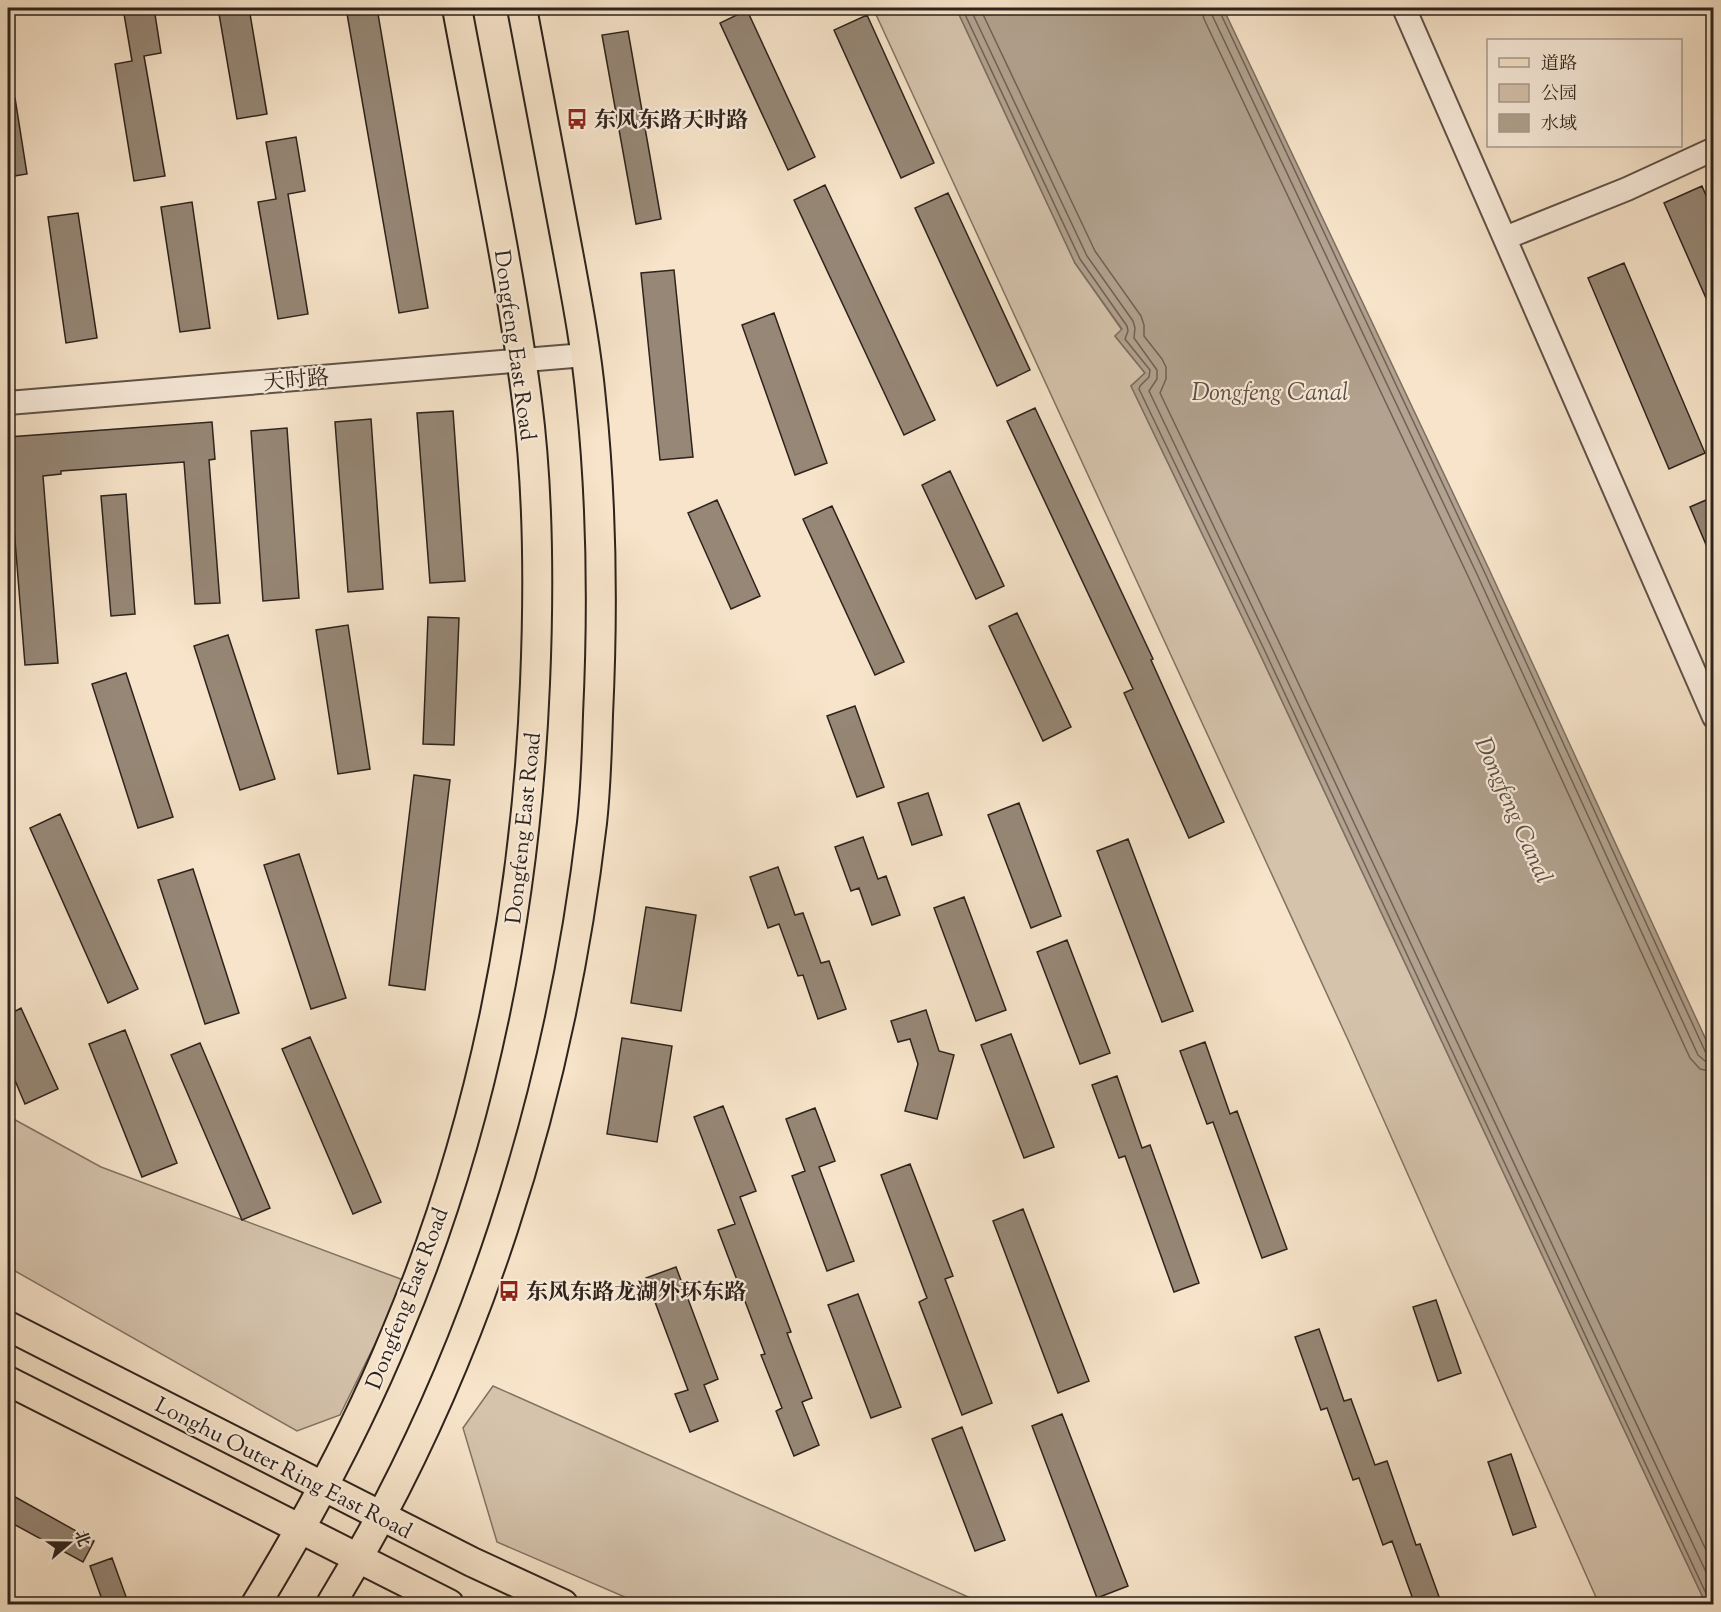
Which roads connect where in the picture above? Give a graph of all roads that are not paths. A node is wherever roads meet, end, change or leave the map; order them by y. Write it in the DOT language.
graph roads {
  1 [pos="457,8"];
  2 [pos="522,8"];
  3 [pos="1404,8"];
  4 [pos="1713,149"];
  5 [pos="1505,238"];
  6 [pos="585,355"];
  7 [pos="521,360"];
  8 [pos="8,403"];
  9 [pos="1713,717"];
  10 [pos="8,1326"];
  11 [pos="8,1381"];
  12 [pos="324,1487"];
  13 [pos="381,1516"];
  14 [pos="300,1529"];
  15 [pos="358,1558"];
  16 [pos="256,1605"];
  17 [pos="331,1605"];
  18 [pos="450,1605"];
  19 [pos="563,1605"];
  1 -- 7 [label="main road, Dongfeng East Road"];
  2 -- 6 [label="main road"];
  3 -- 5 [label="street"];
  4 -- 5 [label="street"];
  5 -- 9 [label="street"];
  6 -- 7 [label="street, 天时路"];
  6 -- 13 [label="main road"];
  7 -- 8 [label="street, 天时路"];
  7 -- 12 [label="main road, Dongfeng East Road"];
  10 -- 12 [label="main road, Longhu Outer Ring East Road"];
  11 -- 14 [label="main road"];
  12 -- 13 [label="main road, Longhu Outer Ring East Road"];
  12 -- 14 [label="main road, Dongfeng East Road"];
  13 -- 15 [label="main road"];
  13 -- 19 [label="main road, Longhu Outer Ring East Road"];
  14 -- 15 [label="main road"];
  14 -- 16 [label="main road, Dongfeng East Road"];
  15 -- 17 [label="main road"];
  15 -- 18 [label="main road"];
}
